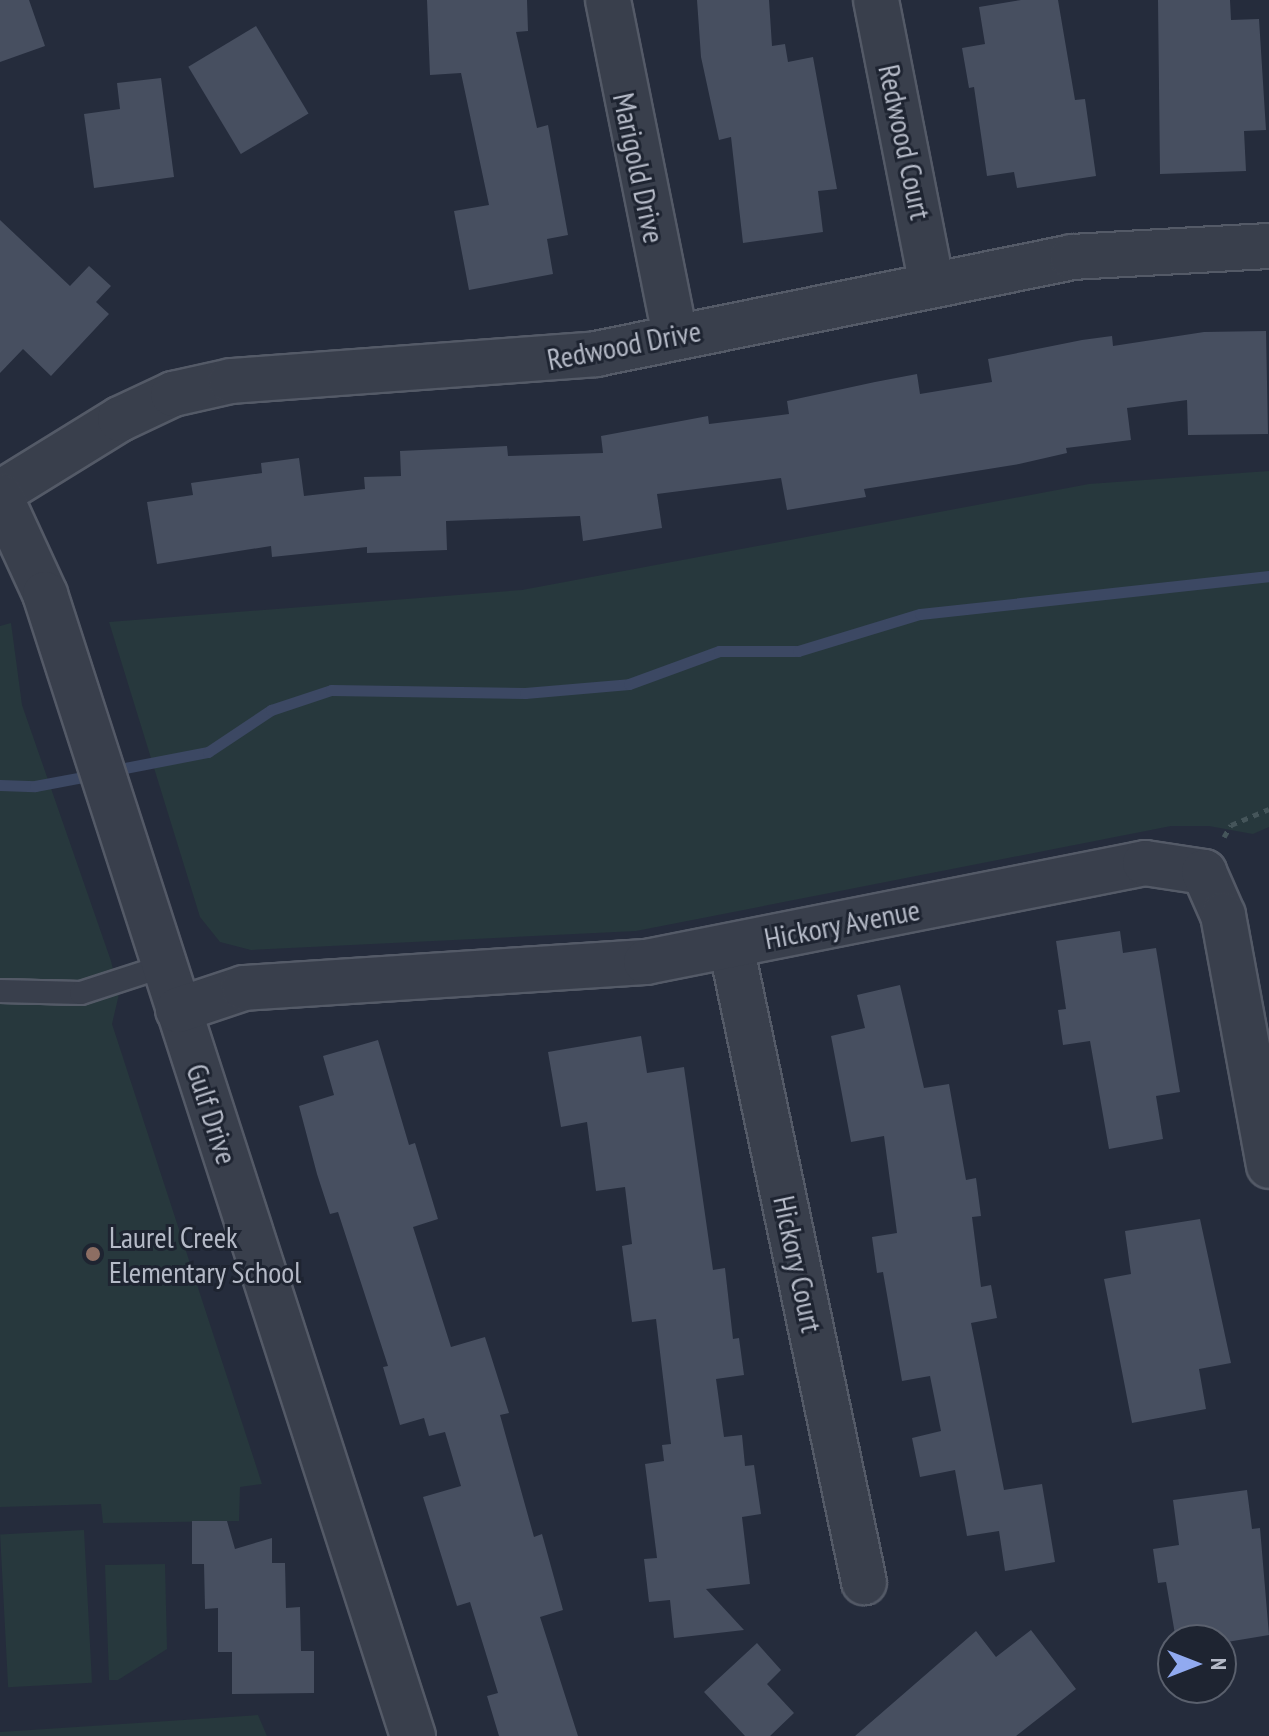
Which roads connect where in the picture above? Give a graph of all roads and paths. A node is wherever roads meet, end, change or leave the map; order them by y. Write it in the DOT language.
graph roads {
  1 [pos="608,0"];
  2 [pos="876,0"];
  3 [pos="1269,246"];
  4 [pos="932,285"];
  5 [pos="675,336"];
  6 [pos="0,495"];
  7 [pos="1269,809"];
  8 [pos="1204,872"];
  9 [pos="731,946"];
  10 [pos="164,966"];
  11 [pos="0,991"];
  12 [pos="178,1010"];
  13 [pos="1269,1166"];
  14 [pos="864,1582"];
  15 [pos="413,1736"];
  1 -- 5 [label="street, Marigold Drive"];
  2 -- 4 [label="street, Redwood Court"];
  3 -- 4 [label="street, Redwood Drive"];
  4 -- 5 [label="street, Redwood Drive"];
  5 -- 6 [label="street, Redwood Drive"];
  6 -- 10 [label="street, Gulf Drive"];
  7 -- 8 [label="path"];
  8 -- 9 [label="street, Hickory Avenue"];
  8 -- 13 [label="street"];
  9 -- 12 [label="street, Hickory Avenue"];
  9 -- 14 [label="street, Hickory Court"];
  10 -- 11 [label="lane"];
  10 -- 12 [label="street, Gulf Drive"];
  12 -- 15 [label="street, Gulf Drive"];
}
